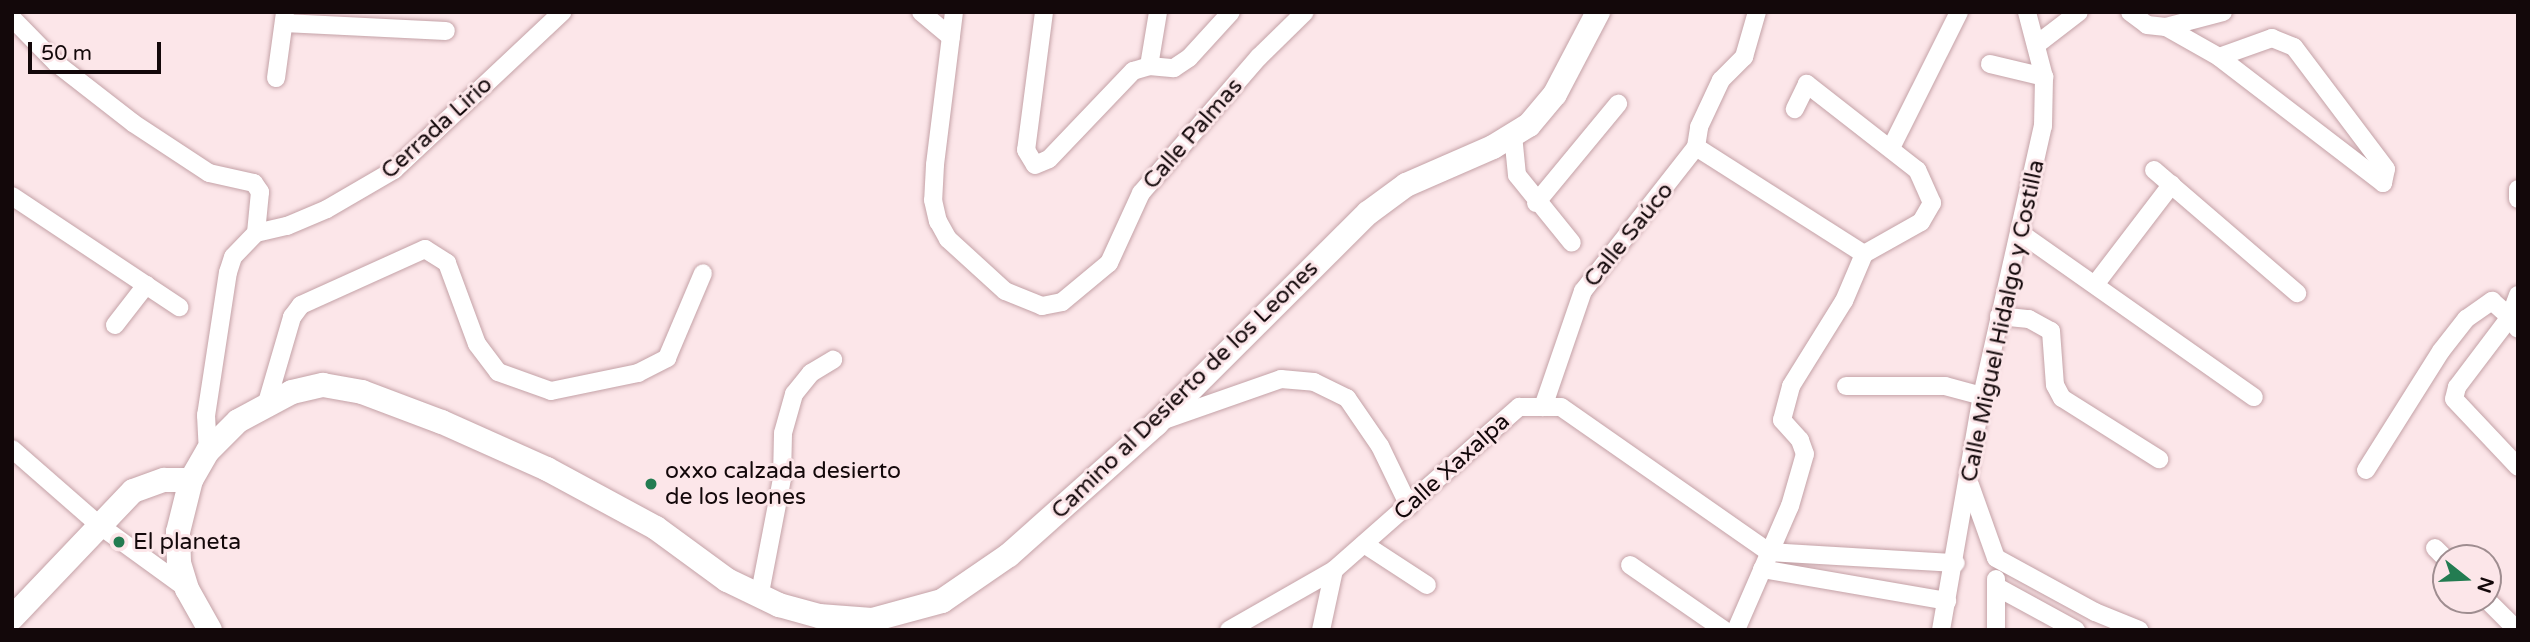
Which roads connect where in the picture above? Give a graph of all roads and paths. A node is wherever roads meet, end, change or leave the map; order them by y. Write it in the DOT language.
graph roads {
  1 [pos="562,12"];
  2 [pos="920,12"];
  3 [pos="954,12"];
  4 [pos="1044,12"];
  5 [pos="1158,12"];
  6 [pos="1231,12"];
  7 [pos="1305,12"];
  8 [pos="1598,12"];
  9 [pos="1757,12"];
  10 [pos="1959,12"];
  11 [pos="2027,12"];
  12 [pos="2079,12"];
  13 [pos="2130,12"];
  14 [pos="2223,12"];
  15 [pos="12,18"];
  16 [pos="284,18"];
  17 [pos="2166,27"];
  18 [pos="446,31"];
  19 [pos="951,37"];
  20 [pos="2036,45"];
  21 [pos="2218,57"];
  22 [pos="1990,64"];
  23 [pos="1149,66"];
  24 [pos="2044,77"];
  25 [pos="276,78"];
  26 [pos="1618,104"];
  27 [pos="1795,109"];
  28 [pos="1513,135"];
  29 [pos="1696,147"];
  30 [pos="1891,148"];
  31 [pos="2154,170"];
  32 [pos="2172,184"];
  33 [pos="2518,189"];
  34 [pos="12,196"];
  35 [pos="2518,199"];
  36 [pos="1536,203"];
  37 [pos="2019,232"];
  38 [pos="256,233"];
  39 [pos="1572,243"];
  40 [pos="1864,254"];
  41 [pos="703,273"];
  42 [pos="2097,282"];
  43 [pos="146,285"];
  44 [pos="2297,293"];
  45 [pos="2518,295"];
  46 [pos="178,307"];
  47 [pos="1999,317"];
  48 [pos="2514,323"];
  49 [pos="115,325"];
  50 [pos="833,360"];
  51 [pos="1846,386"];
  52 [pos="1982,396"];
  53 [pos="2254,397"];
  54 [pos="266,406"];
  55 [pos="1542,407"];
  56 [pos="1156,424"];
  57 [pos="12,449"];
  58 [pos="208,451"];
  59 [pos="2158,459"];
  60 [pos="2518,467"];
  61 [pos="2366,470"];
  62 [pos="191,480"];
  63 [pos="1969,483"];
  64 [pos="1409,506"];
  65 [pos="99,525"];
  66 [pos="1364,544"];
  67 [pos="1769,552"];
  68 [pos="1996,558"];
  69 [pos="1956,563"];
  70 [pos="1630,565"];
  71 [pos="1762,569"];
  72 [pos="1334,570"];
  73 [pos="1427,585"];
  74 [pos="1997,587"];
  75 [pos="187,589"];
  76 [pos="759,598"];
  77 [pos="1947,601"];
  78 [pos="2501,614"];
  79 [pos="12,618"];
  80 [pos="210,630"];
  81 [pos="1229,630"];
  82 [pos="1321,630"];
  83 [pos="1724,630"];
  84 [pos="1736,630"];
  85 [pos="1941,630"];
  86 [pos="1996,630"];
  87 [pos="2076,630"];
  88 [pos="2139,630"];
  89 [pos="2517,630"];
  1 -- 38 [label="street, Cerrada Lirio"];
  2 -- 19 [label="street"];
  3 -- 19 [label="street, Calle Palmas"];
  4 -- 23 [label="street"];
  5 -- 23 [label="street"];
  6 -- 23 [label="street"];
  7 -- 19 [label="street, Calle Palmas"];
  8 -- 28 [label="main road, Camino al Desierto de los Leones"];
  9 -- 29 [label="street"];
  10 -- 30 [label="street"];
  11 -- 20 [label="street, Calle Miguel Hidalgo y Costilla"];
  12 -- 20 [label="street"];
  13 -- 17 [label="street"];
  14 -- 17 [label="street"];
  15 -- 38 [label="street"];
  16 -- 18 [label="street"];
  16 -- 25 [label="street"];
  17 -- 21 [label="street"];
  20 -- 24 [label="street, Calle Miguel Hidalgo y Costilla"];
  21 -- 21 [label="street"];
  22 -- 24 [label="street"];
  24 -- 37 [label="street, Calle Miguel Hidalgo y Costilla"];
  26 -- 36 [label="street"];
  27 -- 30 [label="street"];
  28 -- 36 [label="street"];
  28 -- 56 [label="main road, Camino al Desierto de los Leones"];
  29 -- 40 [label="street"];
  29 -- 55 [label="street, Calle Saúco"];
  30 -- 40 [label="street"];
  31 -- 32 [label="street"];
  32 -- 42 [label="street"];
  32 -- 44 [label="street"];
  33 -- 35 [label="street"];
  34 -- 43 [label="street"];
  36 -- 39 [label="street"];
  37 -- 42 [label="street"];
  37 -- 47 [label="street, Calle Miguel Hidalgo y Costilla"];
  38 -- 58 [label="street"];
  40 -- 67 [label="street"];
  41 -- 54 [label="street"];
  42 -- 53 [label="street"];
  43 -- 46 [label="street"];
  43 -- 49 [label="street"];
  45 -- 48 [label="street"];
  47 -- 52 [label="street, Calle Miguel Hidalgo y Costilla"];
  47 -- 59 [label="street"];
  48 -- 60 [label="street"];
  48 -- 61 [label="street"];
  50 -- 76 [label="street"];
  51 -- 52 [label="street"];
  52 -- 63 [label="street, Calle Miguel Hidalgo y Costilla"];
  54 -- 58 [label="main road, Camino al Desierto de los Leones"];
  54 -- 76 [label="main road, Camino al Desierto de los Leones"];
  55 -- 64 [label="street, Calle Xaxalpa"];
  55 -- 67 [label="street"];
  56 -- 64 [label="street"];
  56 -- 76 [label="main road, Camino al Desierto de los Leones"];
  57 -- 65 [label="street"];
  58 -- 62 [label="main road, Camino al Desierto de los Leones"];
  62 -- 65 [label="main road"];
  62 -- 75 [label="main road, Camino al Desierto de los Leones"];
  63 -- 68 [label="street"];
  63 -- 69 [label="street, Calle Miguel Hidalgo y Costilla"];
  64 -- 66 [label="street, Calle Xaxalpa"];
  65 -- 75 [label="street"];
  65 -- 79 [label="main road"];
  66 -- 72 [label="street, Calle Xaxalpa"];
  66 -- 73 [label="street"];
  67 -- 69 [label="street"];
  67 -- 71 [label="street"];
  68 -- 74 [label="street"];
  68 -- 88 [label="street"];
  69 -- 77 [label="street, Calle Miguel Hidalgo y Costilla"];
  70 -- 83 [label="street"];
  71 -- 77 [label="street"];
  71 -- 84 [label="street"];
  72 -- 81 [label="street, Calle Xaxalpa"];
  72 -- 82 [label="street"];
  74 -- 86 [label="street"];
  74 -- 87 [label="street"];
  75 -- 80 [label="main road, Camino al Desierto de los Leones"];
  77 -- 85 [label="street, Calle Miguel Hidalgo y Costilla"];
  78 -- 89 [label="street"];
}
